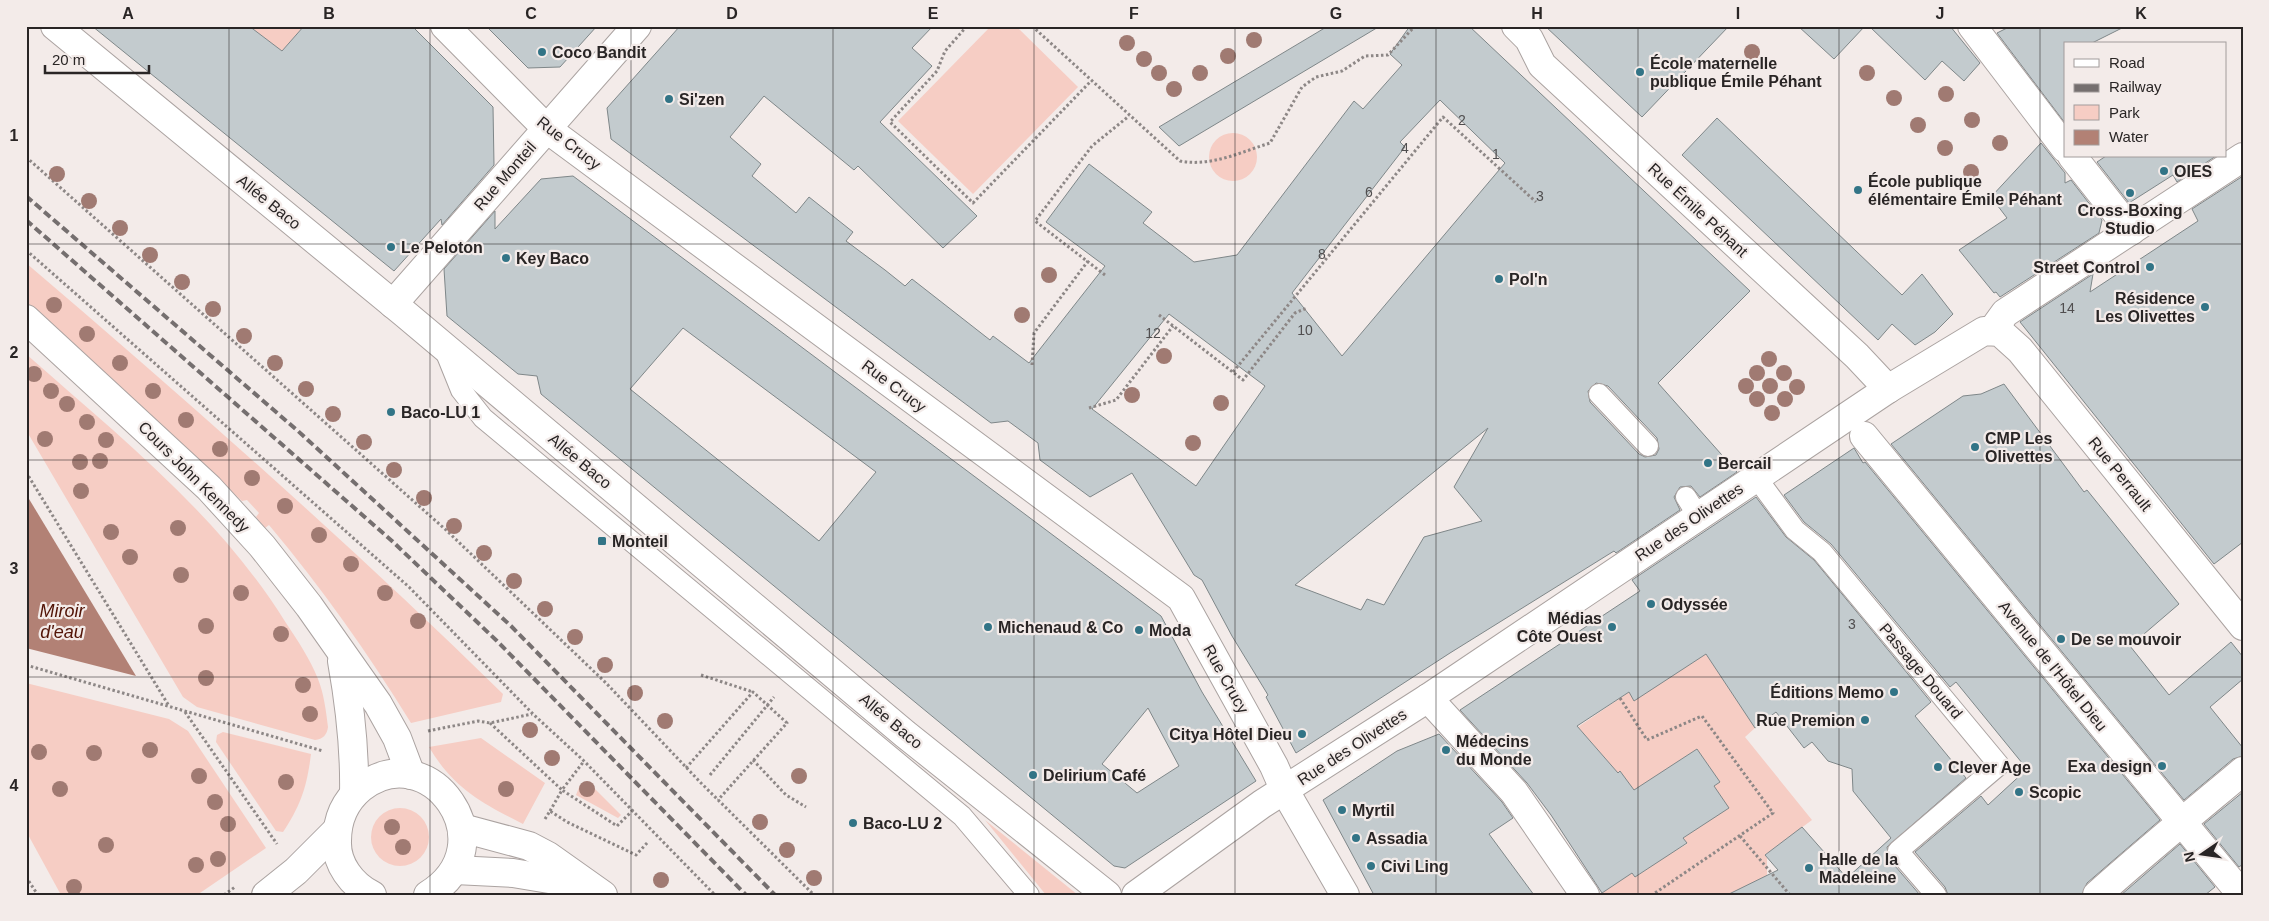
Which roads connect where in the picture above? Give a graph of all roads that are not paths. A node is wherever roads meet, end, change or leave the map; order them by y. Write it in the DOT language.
graph roads {
  1 [pos="55,26"];
  2 [pos="445,26"];
  3 [pos="637,26"];
  4 [pos="1516,26"];
  5 [pos="1972,26"];
  6 [pos="547,129"];
  7 [pos="2064,147"];
  8 [pos="2243,157"];
  9 [pos="2074,158"];
  10 [pos="2131,231"];
  11 [pos="393,304"];
  12 [pos="26,319"];
  13 [pos="1992,331"];
  14 [pos="443,346"];
  15 [pos="1888,389"];
  16 [pos="1599,394"];
  17 [pos="1864,436"];
  18 [pos="1648,446"];
  19 [pos="1756,477"];
  20 [pos="2243,626"];
  21 [pos="341,655"];
  22 [pos="1428,698"];
  23 [pos="2243,771"];
  24 [pos="411,775"];
  25 [pos="1285,791"];
  26 [pos="354,794"];
  27 [pos="2180,821"];
  28 [pos="462,828"];
  29 [pos="337,830"];
  30 [pos="455,870"];
  31 [pos="596,890"];
  32 [pos="368,893"];
  33 [pos="266,895"];
  34 [pos="334,895"];
  35 [pos="428,895"];
  36 [pos="1028,895"];
  37 [pos="1107,895"];
  38 [pos="1136,895"];
  39 [pos="1344,895"];
  40 [pos="1585,895"];
  41 [pos="1936,895"];
  42 [pos="2096,895"];
  43 [pos="2242,895"];
  1 -- 11 [label="street, Allée Baco"];
  2 -- 6 [label="street, Rue Crucy"];
  3 -- 6 [label="street, Rue Monteil"];
  4 -- 15 [label="street, Rue Émile Péhant"];
  5 -- 7 [label="street"];
  6 -- 11 [label="street, Rue Monteil"];
  6 -- 25 [label="street, Rue Crucy"];
  8 -- 10 [label="street"];
  9 -- 10 [label="street"];
  10 -- 13 [label="street"];
  11 -- 14 [label="street, Allée Baco"];
  12 -- 21 [label="street, Cours John Kennedy"];
  13 -- 15 [label="street, Rue des Olivettes"];
  13 -- 20 [label="street, Rue Perrault"];
  14 -- 36 [label="lane"];
  14 -- 37 [label="street, Allée Baco"];
  15 -- 19 [label="street, Rue des Olivettes"];
  16 -- 18 [label="lane"];
  17 -- 27 [label="street, Avenue de l'Hôtel Dieu"];
  19 -- 22 [label="street, Rue des Olivettes"];
  19 -- 41 [label="lane, Passage Douard"];
  21 -- 24 [label="street, Cours John Kennedy"];
  21 -- 26 [label="street, Cours John Kennedy"];
  22 -- 25 [label="street, Rue des Olivettes"];
  22 -- 40 [label="street"];
  23 -- 27 [label="street"];
  24 -- 26 [label="street"];
  24 -- 28 [label="street"];
  25 -- 38 [label="street, Rue des Olivettes"];
  25 -- 39 [label="street, Rue Crucy"];
  26 -- 29 [label="street"];
  27 -- 42 [label="street"];
  27 -- 43 [label="street, Avenue de l'Hôtel Dieu"];
  28 -- 30 [label="street"];
  28 -- 31 [label="street"];
  29 -- 32 [label="street"];
  29 -- 33 [label="street"];
  30 -- 31 [label="street"];
  30 -- 35 [label="street"];
  32 -- 34 [label="street"];
}
